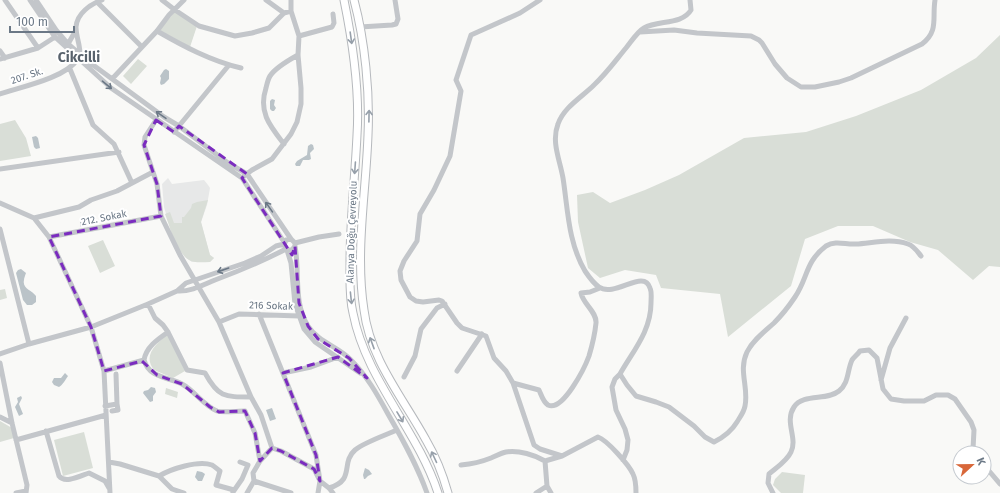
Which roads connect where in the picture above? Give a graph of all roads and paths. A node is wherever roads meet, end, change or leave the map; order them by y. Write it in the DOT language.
graph roads {
  1 [pos="4,0"];
  2 [pos="30,0"];
  3 [pos="36,0"];
  4 [pos="162,0"];
  5 [pos="184,0"];
  6 [pos="266,0"];
  7 [pos="291,0"];
  8 [pos="344,0"];
  9 [pos="354,0"];
  10 [pos="395,0"];
  11 [pos="540,0"];
  12 [pos="690,0"];
  13 [pos="935,0"];
  14 [pos="96,1"];
  15 [pos="175,10"];
  16 [pos="291,11"];
  17 [pos="284,13"];
  18 [pos="333,14"];
  19 [pos="360,27"];
  20 [pos="76,30"];
  21 [pos="157,30"];
  22 [pos="640,32"];
  23 [pos="299,36"];
  24 [pos="55,37"];
  25 [pos="68,44"];
  26 [pos="142,46"];
  27 [pos="38,48"];
  28 [pos="0,51"];
  29 [pos="80,53"];
  30 [pos="298,55"];
  31 [pos="2,58"];
  32 [pos="78,60"];
  33 [pos="229,65"];
  34 [pos="241,68"];
  35 [pos="70,69"];
  36 [pos="112,79"];
  37 [pos="0,94"];
  38 [pos="156,120"];
  39 [pos="178,126"];
  40 [pos="174,132"];
  41 [pos="284,144"];
  42 [pos="119,152"];
  43 [pos="0,169"];
  44 [pos="152,172"];
  45 [pos="246,174"];
  46 [pos="242,178"];
  47 [pos="132,183"];
  48 [pos="0,203"];
  49 [pos="161,216"];
  50 [pos="34,218"];
  51 [pos="0,229"];
  52 [pos="339,234"];
  53 [pos="49,238"];
  54 [pos="284,243"];
  55 [pos="294,243"];
  56 [pos="287,250"];
  57 [pos="920,256"];
  58 [pos="195,280"];
  59 [pos="198,287"];
  60 [pos="600,288"];
  61 [pos="177,291"];
  62 [pos="148,304"];
  63 [pos="445,304"];
  64 [pos="259,314"];
  65 [pos="299,316"];
  66 [pos="906,318"];
  67 [pos="219,322"];
  68 [pos="91,327"];
  69 [pos="168,332"];
  70 [pos="482,334"];
  71 [pos="29,344"];
  72 [pos="0,354"];
  73 [pos="338,357"];
  74 [pos="144,360"];
  75 [pos="0,363"];
  76 [pos="104,371"];
  77 [pos="457,371"];
  78 [pos="283,373"];
  79 [pos="116,374"];
  80 [pos="620,374"];
  81 [pos="404,377"];
  82 [pos="367,378"];
  83 [pos="881,381"];
  84 [pos="513,383"];
  85 [pos="251,397"];
  86 [pos="117,404"];
  87 [pos="105,406"];
  88 [pos="112,411"];
  89 [pos="106,415"];
  90 [pos="0,418"];
  91 [pos="12,423"];
  92 [pos="397,430"];
  93 [pos="46,431"];
  94 [pos="16,440"];
  95 [pos="974,445"];
  96 [pos="272,448"];
  97 [pos="562,456"];
  98 [pos="623,460"];
  99 [pos="260,461"];
  100 [pos="545,461"];
  101 [pos="109,462"];
  102 [pos="240,462"];
  103 [pos="461,465"];
  104 [pos="992,474"];
  105 [pos="159,476"];
  106 [pos="254,481"];
  107 [pos="320,481"];
  108 [pos="1000,484"];
  109 [pos="547,486"];
  110 [pos="331,491"];
  111 [pos="26,492"];
  112 [pos="110,492"];
  113 [pos="233,492"];
  114 [pos="16,493"];
  115 [pos="184,493"];
  116 [pos="247,493"];
  117 [pos="291,493"];
  118 [pos="318,493"];
  119 [pos="427,493"];
  120 [pos="438,493"];
  121 [pos="448,493"];
  122 [pos="536,493"];
  123 [pos="551,493"];
  124 [pos="636,493"];
  125 [pos="773,493"];
  1 -- 27 [label="street"];
  2 -- 24 [label="street"];
  3 -- 25 [label="street"];
  4 -- 15 [label="street"];
  5 -- 15 [label="street"];
  6 -- 17 [label="street"];
  7 -- 16 [label="street"];
  8 -- 120 [label="highway, Alanya Doğu Çevreyolu, one-way"];
  9 -- 19 [label="highway, Alanya Doğu Çevreyolu"];
  10 -- 19 [label="street"];
  11 -- 63 [label="street"];
  12 -- 22 [label="street"];
  13 -- 22 [label="street"];
  14 -- 20 [label="street"];
  14 -- 26 [label="street"];
  15 -- 17 [label="street"];
  15 -- 21 [label="street"];
  16 -- 17 [label="street"];
  16 -- 23 [label="street"];
  18 -- 23 [label="street"];
  121 -- 19 [label="highway, Alanya Doğu Çevreyolu, one-way"];
  20 -- 25 [label="street"];
  20 -- 29 [label="street"];
  21 -- 26 [label="street"];
  21 -- 33 [label="street"];
  22 -- 60 [label="street"];
  23 -- 30 [label="street"];
  24 -- 27 [label="street"];
  24 -- 32 [label="street"];
  25 -- 29 [label="street"];
  26 -- 36 [label="street"];
  27 -- 31 [label="street"];
  28 -- 31 [label="street"];
  29 -- 32 [label="street"];
  29 -- 36 [label="street"];
  30 -- 41 [label="street"];
  30 -- 41 [label="street"];
  32 -- 35 [label="street, 207. Sk."];
  32 -- 38 [label="street, one-way"];
  33 -- 34 [label="street"];
  33 -- 39 [label="street"];
  35 -- 37 [label="street, 207. Sk."];
  35 -- 42 [label="street"];
  39 -- 36 [label="street, one-way"];
  38 -- 40 [label="street"];
  38 -- 44 [label="street"];
  39 -- 40 [label="street"];
  39 -- 45 [label="street"];
  40 -- 46 [label="street"];
  41 -- 45 [label="street"];
  42 -- 43 [label="street"];
  42 -- 47 [label="street"];
  44 -- 47 [label="street"];
  44 -- 49 [label="street"];
  45 -- 46 [label="street"];
  55 -- 45 [label="street, one-way"];
  46 -- 54 [label="street"];
  47 -- 50 [label="street"];
  48 -- 50 [label="street"];
  49 -- 53 [label="street, 212. Sokak"];
  49 -- 58 [label="street"];
  50 -- 53 [label="street"];
  51 -- 71 [label="street"];
  52 -- 55 [label="street"];
  53 -- 68 [label="street"];
  54 -- 55 [label="street"];
  54 -- 56 [label="street"];
  54 -- 58 [label="street, one-way"];
  55 -- 56 [label="street"];
  55 -- 82 [label="street"];
  56 -- 59 [label="street"];
  56 -- 65 [label="street"];
  57 -- 80 [label="street"];
  58 -- 59 [label="street"];
  58 -- 61 [label="street"];
  59 -- 61 [label="street"];
  59 -- 67 [label="street"];
  60 -- 80 [label="street"];
  60 -- 84 [label="street"];
  61 -- 62 [label="street"];
  62 -- 68 [label="street"];
  62 -- 69 [label="street"];
  63 -- 70 [label="street"];
  63 -- 81 [label="street"];
  64 -- 65 [label="street, 216 Sokak"];
  64 -- 67 [label="street, 216 Sokak"];
  64 -- 78 [label="street"];
  65 -- 73 [label="street"];
  66 -- 83 [label="street"];
  67 -- 85 [label="street"];
  68 -- 71 [label="street"];
  68 -- 76 [label="street"];
  69 -- 74 [label="street"];
  69 -- 85 [label="street"];
  70 -- 77 [label="street"];
  70 -- 84 [label="street"];
  71 -- 72 [label="street"];
  73 -- 78 [label="street"];
  73 -- 82 [label="street"];
  74 -- 76 [label="street"];
  74 -- 99 [label="street"];
  75 -- 91 [label="street"];
  76 -- 87 [label="street"];
  78 -- 107 [label="street"];
  79 -- 86 [label="street"];
  80 -- 98 [label="street"];
  82 -- 92 [label="street"];
  83 -- 95 [label="street"];
  83 -- 125 [label="street"];
  84 -- 97 [label="street"];
  85 -- 96 [label="street"];
  86 -- 87 [label="street"];
  86 -- 88 [label="street"];
  87 -- 89 [label="street"];
  89 -- 93 [label="street"];
  89 -- 101 [label="street"];
  90 -- 91 [label="street"];
  91 -- 94 [label="street"];
  92 -- 110 [label="street"];
  92 -- 119 [label="street"];
  93 -- 94 [label="street"];
  93 -- 112 [label="street"];
  94 -- 111 [label="street"];
  96 -- 99 [label="street"];
  96 -- 107 [label="street"];
  97 -- 98 [label="street"];
  97 -- 100 [label="street"];
  98 -- 124 [label="street"];
  99 -- 106 [label="street"];
  100 -- 103 [label="street"];
  100 -- 109 [label="street"];
  101 -- 105 [label="street"];
  101 -- 112 [label="street"];
  102 -- 113 [label="street"];
  104 -- 108 [label="street"];
  105 -- 113 [label="street"];
  105 -- 115 [label="street"];
  106 -- 116 [label="street"];
  106 -- 117 [label="street"];
  107 -- 110 [label="street"];
  107 -- 118 [label="street"];
  109 -- 122 [label="street"];
  109 -- 123 [label="street"];
  111 -- 114 [label="street"];
}
